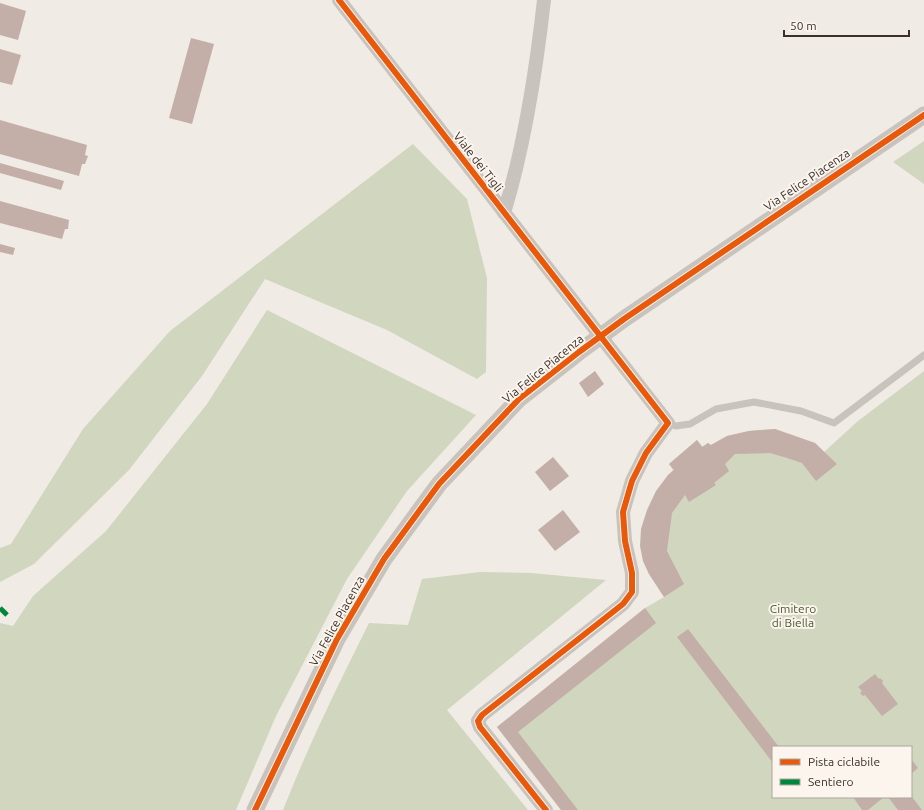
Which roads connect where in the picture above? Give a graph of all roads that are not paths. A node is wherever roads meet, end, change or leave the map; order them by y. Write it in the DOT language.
graph roads {
  1 [pos="339,0"];
  2 [pos="544,0"];
  3 [pos="924,114"];
  4 [pos="504,213"];
  5 [pos="601,336"];
  6 [pos="924,355"];
  7 [pos="668,423"];
  8 [pos="255,810"];
  9 [pos="546,810"];
  1 -- 4 [label="street, Viale dei Tigli"];
  2 -- 4 [label="street"];
  3 -- 5 [label="street, Via Felice Piacenza"];
  4 -- 5 [label="street, Viale dei Tigli"];
  5 -- 7 [label="street, Viale dei Tigli"];
  5 -- 8 [label="street, Via Felice Piacenza"];
  6 -- 7 [label="lane"];
  7 -- 9 [label="street"];
}
